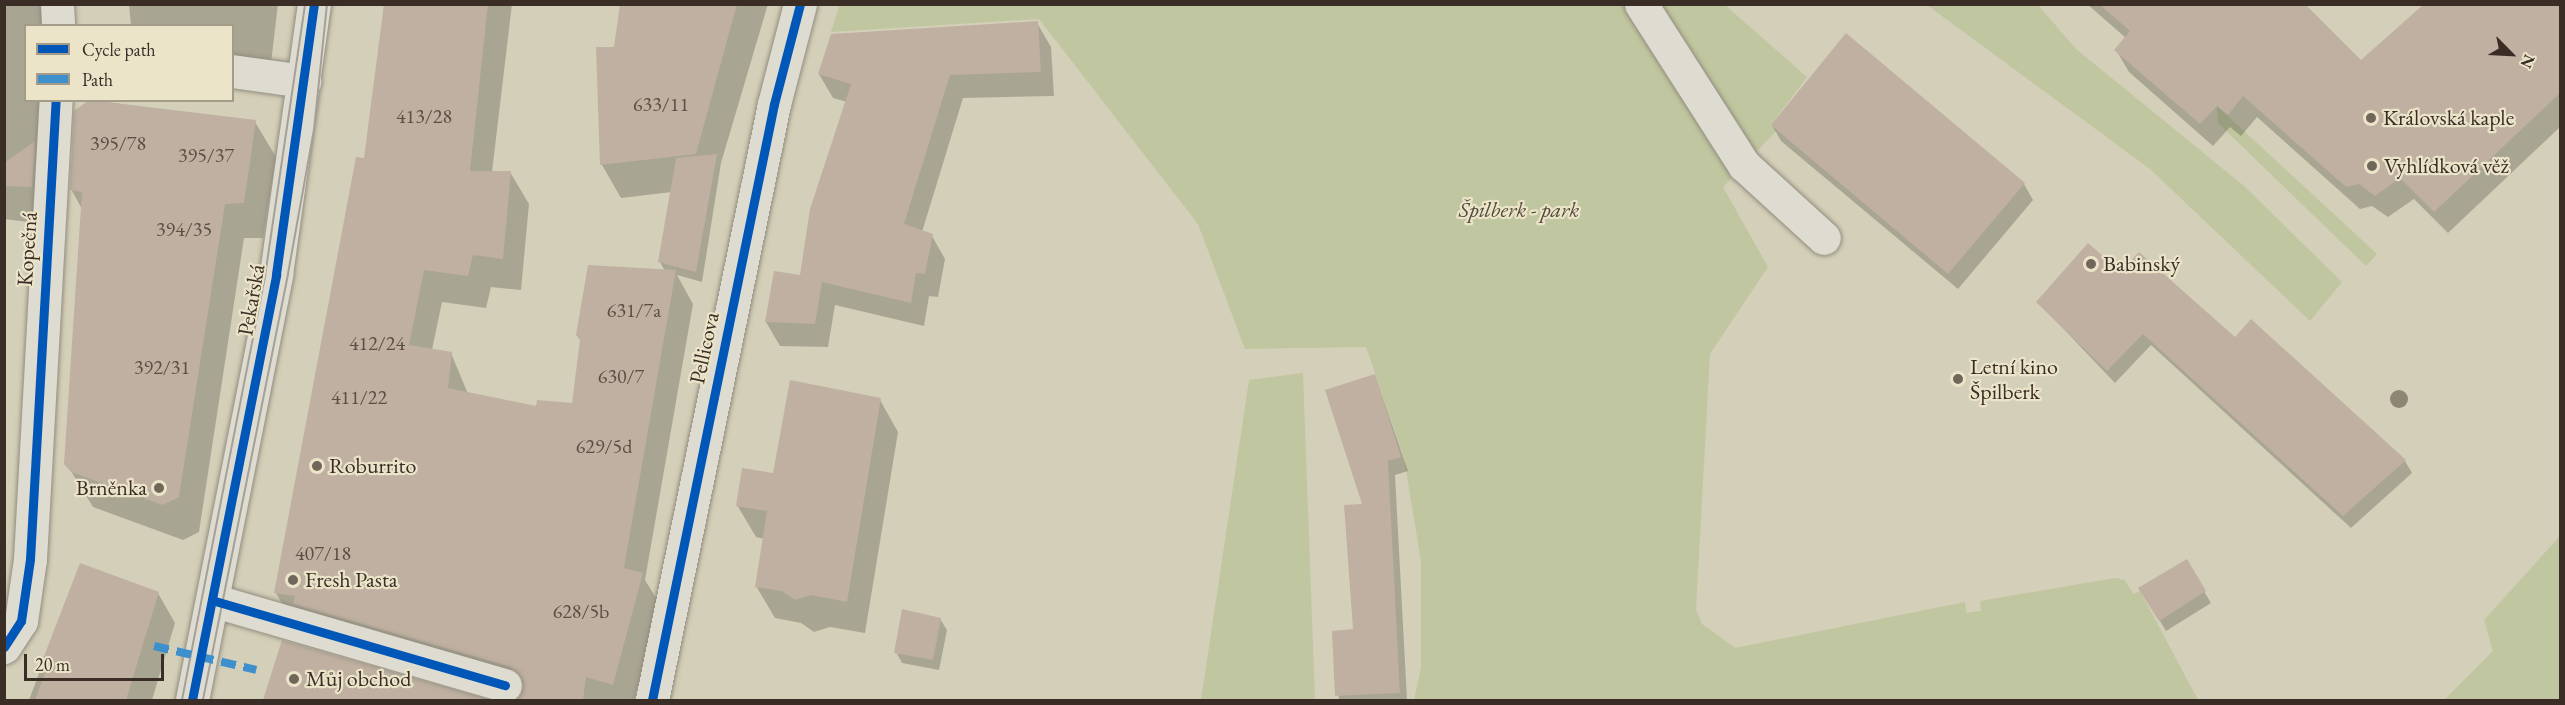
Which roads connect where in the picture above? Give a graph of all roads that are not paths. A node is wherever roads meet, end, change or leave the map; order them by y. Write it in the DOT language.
graph roads {
  1 [pos="57,4"];
  2 [pos="314,4"];
  3 [pos="800,4"];
  4 [pos="1641,4"];
  5 [pos="58,24"];
  6 [pos="234,71"];
  7 [pos="304,81"];
  8 [pos="56,102"];
  9 [pos="1824,238"];
  10 [pos="18,495"];
  11 [pos="215,601"];
  12 [pos="4,646"];
  13 [pos="505,685"];
  14 [pos="192,700"];
  15 [pos="652,700"];
  1 -- 5 [label="street"];
  2 -- 7 [label="street, Pekařská"];
  3 -- 15 [label="street, Pellicova"];
  4 -- 9 [label="street"];
  6 -- 7 [label="street"];
  7 -- 11 [label="street, Pekařská"];
  8 -- 10 [label="street, Kopečná"];
  10 -- 12 [label="street, Kopečná"];
  11 -- 13 [label="street"];
  11 -- 14 [label="street, Pekařská"];
}
